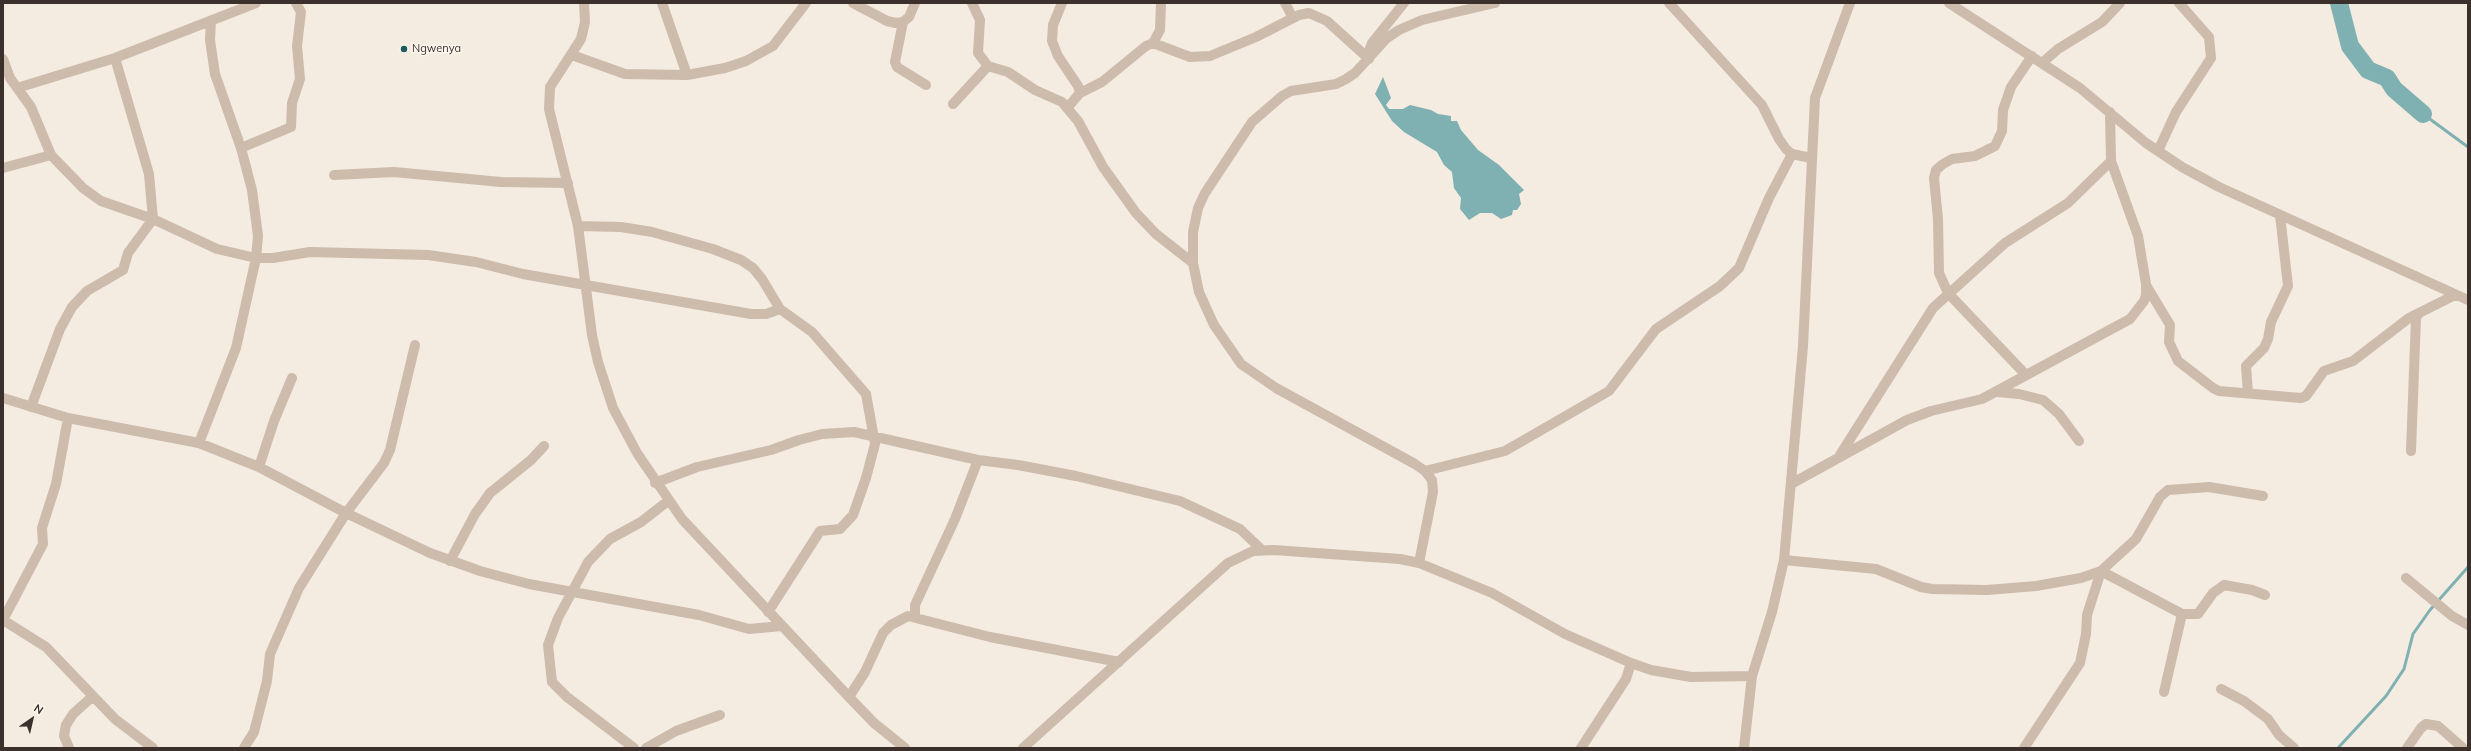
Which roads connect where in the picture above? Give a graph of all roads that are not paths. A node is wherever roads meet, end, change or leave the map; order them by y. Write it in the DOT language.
graph roads {
  1 [pos="256,3"];
  2 [pos="296,3"];
  3 [pos="584,3"];
  4 [pos="662,3"];
  5 [pos="806,3"];
  6 [pos="853,3"];
  7 [pos="915,3"];
  8 [pos="972,3"];
  9 [pos="1062,3"];
  10 [pos="1161,3"];
  11 [pos="1285,3"];
  12 [pos="1404,3"];
  13 [pos="1495,3"];
  14 [pos="1669,3"];
  15 [pos="1850,3"];
  16 [pos="1949,3"];
  17 [pos="2120,3"];
  18 [pos="2179,3"];
  19 [pos="1293,18"];
  20 [pos="211,21"];
  21 [pos="903,22"];
  22 [pos="1153,43"];
  23 [pos="572,56"];
  24 [pos="2032,56"];
  25 [pos="115,58"];
  26 [pos="3,59"];
  27 [pos="1369,59"];
  28 [pos="2042,63"];
  29 [pos="988,66"];
  30 [pos="687,75"];
  31 [pos="926,85"];
  32 [pos="16,88"];
  33 [pos="1080,93"];
  34 [pos="953,104"];
  35 [pos="1068,107"];
  36 [pos="2110,112"];
  37 [pos="241,148"];
  38 [pos="2158,151"];
  39 [pos="1792,154"];
  40 [pos="51,155"];
  41 [pos="1811,158"];
  42 [pos="2111,161"];
  43 [pos="3,168"];
  44 [pos="334,175"];
  45 [pos="568,183"];
  46 [pos="2280,214"];
  47 [pos="153,219"];
  48 [pos="578,226"];
  49 [pos="256,258"];
  50 [pos="1193,263"];
  51 [pos="585,283"];
  52 [pos="2146,284"];
  53 [pos="1948,293"];
  54 [pos="2455,295"];
  55 [pos="2468,300"];
  56 [pos="780,309"];
  57 [pos="2419,313"];
  58 [pos="415,345"];
  59 [pos="2026,375"];
  60 [pos="292,378"];
  61 [pos="1997,392"];
  62 [pos="2248,393"];
  63 [pos="3,398"];
  64 [pos="31,407"];
  65 [pos="68,418"];
  66 [pos="874,436"];
  67 [pos="2079,440"];
  68 [pos="199,443"];
  69 [pos="544,446"];
  70 [pos="2411,451"];
  71 [pos="1840,455"];
  72 [pos="978,460"];
  73 [pos="259,467"];
  74 [pos="1425,471"];
  75 [pos="655,482"];
  76 [pos="1791,484"];
  77 [pos="2263,496"];
  78 [pos="668,501"];
  79 [pos="346,513"];
  80 [pos="1262,550"];
  81 [pos="1784,560"];
  82 [pos="450,561"];
  83 [pos="1418,563"];
  84 [pos="2101,571"];
  85 [pos="2406,578"];
  86 [pos="573,593"];
  87 [pos="2265,595"];
  88 [pos="768,612"];
  89 [pos="2182,614"];
  90 [pos="4,615"];
  91 [pos="915,617"];
  92 [pos="2468,625"];
  93 [pos="782,626"];
  94 [pos="1119,662"];
  95 [pos="1631,663"];
  96 [pos="1752,676"];
  97 [pos="2221,690"];
  98 [pos="2164,692"];
  99 [pos="93,696"];
  100 [pos="849,697"];
  101 [pos="720,716"];
  102 [pos="69,748"];
  103 [pos="153,748"];
  104 [pos="244,748"];
  105 [pos="634,748"];
  106 [pos="646,748"];
  107 [pos="905,748"];
  108 [pos="1023,748"];
  109 [pos="1581,748"];
  110 [pos="1744,748"];
  111 [pos="2024,748"];
  112 [pos="2294,748"];
  113 [pos="2407,748"];
  114 [pos="2463,748"];
  1 -- 20 [label="street"];
  2 -- 37 [label="street"];
  3 -- 23 [label="street"];
  4 -- 30 [label="street"];
  5 -- 30 [label="street"];
  6 -- 21 [label="street"];
  7 -- 21 [label="street"];
  8 -- 29 [label="street"];
  9 -- 33 [label="street"];
  10 -- 22 [label="street"];
  11 -- 19 [label="street"];
  12 -- 27 [label="street"];
  13 -- 27 [label="street"];
  14 -- 39 [label="street"];
  15 -- 41 [label="street"];
  16 -- 24 [label="street"];
  17 -- 28 [label="street"];
  18 -- 38 [label="street"];
  19 -- 22 [label="street"];
  19 -- 27 [label="street"];
  20 -- 25 [label="street"];
  20 -- 37 [label="street"];
  21 -- 31 [label="street"];
  22 -- 33 [label="street"];
  23 -- 30 [label="street"];
  23 -- 45 [label="street"];
  24 -- 28 [label="street"];
  24 -- 53 [label="street"];
  25 -- 32 [label="street"];
  25 -- 47 [label="street"];
  26 -- 32 [label="street"];
  27 -- 50 [label="street"];
  28 -- 36 [label="street"];
  29 -- 34 [label="street"];
  29 -- 35 [label="street"];
  32 -- 40 [label="street"];
  33 -- 35 [label="street"];
  35 -- 50 [label="street"];
  36 -- 38 [label="street"];
  36 -- 42 [label="street"];
  37 -- 49 [label="street"];
  38 -- 46 [label="street"];
  39 -- 41 [label="street"];
  39 -- 74 [label="street"];
  40 -- 43 [label="street"];
  40 -- 47 [label="street"];
  41 -- 76 [label="street"];
  42 -- 52 [label="street"];
  42 -- 53 [label="street"];
  44 -- 45 [label="street"];
  45 -- 48 [label="street"];
  46 -- 54 [label="street"];
  46 -- 62 [label="street"];
  47 -- 49 [label="street"];
  47 -- 64 [label="street"];
  48 -- 51 [label="street"];
  48 -- 56 [label="street"];
  49 -- 51 [label="street"];
  49 -- 68 [label="street"];
  50 -- 74 [label="street"];
  51 -- 56 [label="street"];
  51 -- 75 [label="street"];
  52 -- 59 [label="street"];
  52 -- 62 [label="street"];
  53 -- 59 [label="street"];
  53 -- 71 [label="street"];
  54 -- 55 [label="street"];
  54 -- 57 [label="street"];
  56 -- 66 [label="street"];
  57 -- 62 [label="street"];
  57 -- 70 [label="street"];
  58 -- 79 [label="street"];
  59 -- 61 [label="street"];
  60 -- 73 [label="street"];
  61 -- 67 [label="street"];
  61 -- 71 [label="street"];
  63 -- 64 [label="street"];
  64 -- 65 [label="street"];
  65 -- 68 [label="street"];
  65 -- 90 [label="street"];
  66 -- 72 [label="street"];
  66 -- 75 [label="street"];
  66 -- 88 [label="street"];
  68 -- 73 [label="street"];
  69 -- 82 [label="street"];
  71 -- 76 [label="street"];
  72 -- 80 [label="street"];
  72 -- 91 [label="street"];
  73 -- 79 [label="street"];
  74 -- 83 [label="street"];
  75 -- 78 [label="street"];
  76 -- 81 [label="street"];
  77 -- 84 [label="street"];
  78 -- 86 [label="street"];
  78 -- 88 [label="street"];
  79 -- 82 [label="street"];
  79 -- 104 [label="street"];
  80 -- 83 [label="street"];
  80 -- 94 [label="street"];
  81 -- 84 [label="street"];
  81 -- 96 [label="street"];
  82 -- 86 [label="street"];
  83 -- 95 [label="street"];
  84 -- 89 [label="street"];
  84 -- 111 [label="street"];
  85 -- 92 [label="street"];
  86 -- 93 [label="street"];
  86 -- 105 [label="street"];
  87 -- 89 [label="street"];
  88 -- 93 [label="street"];
  89 -- 98 [label="street"];
  90 -- 99 [label="street"];
  91 -- 94 [label="street"];
  91 -- 100 [label="street"];
  93 -- 100 [label="street"];
  94 -- 108 [label="street"];
  95 -- 96 [label="street"];
  95 -- 109 [label="street"];
  96 -- 110 [label="street"];
  97 -- 112 [label="street"];
  99 -- 102 [label="street"];
  99 -- 103 [label="street"];
  100 -- 107 [label="street"];
  101 -- 106 [label="street"];
  113 -- 114 [label="street"];
}
